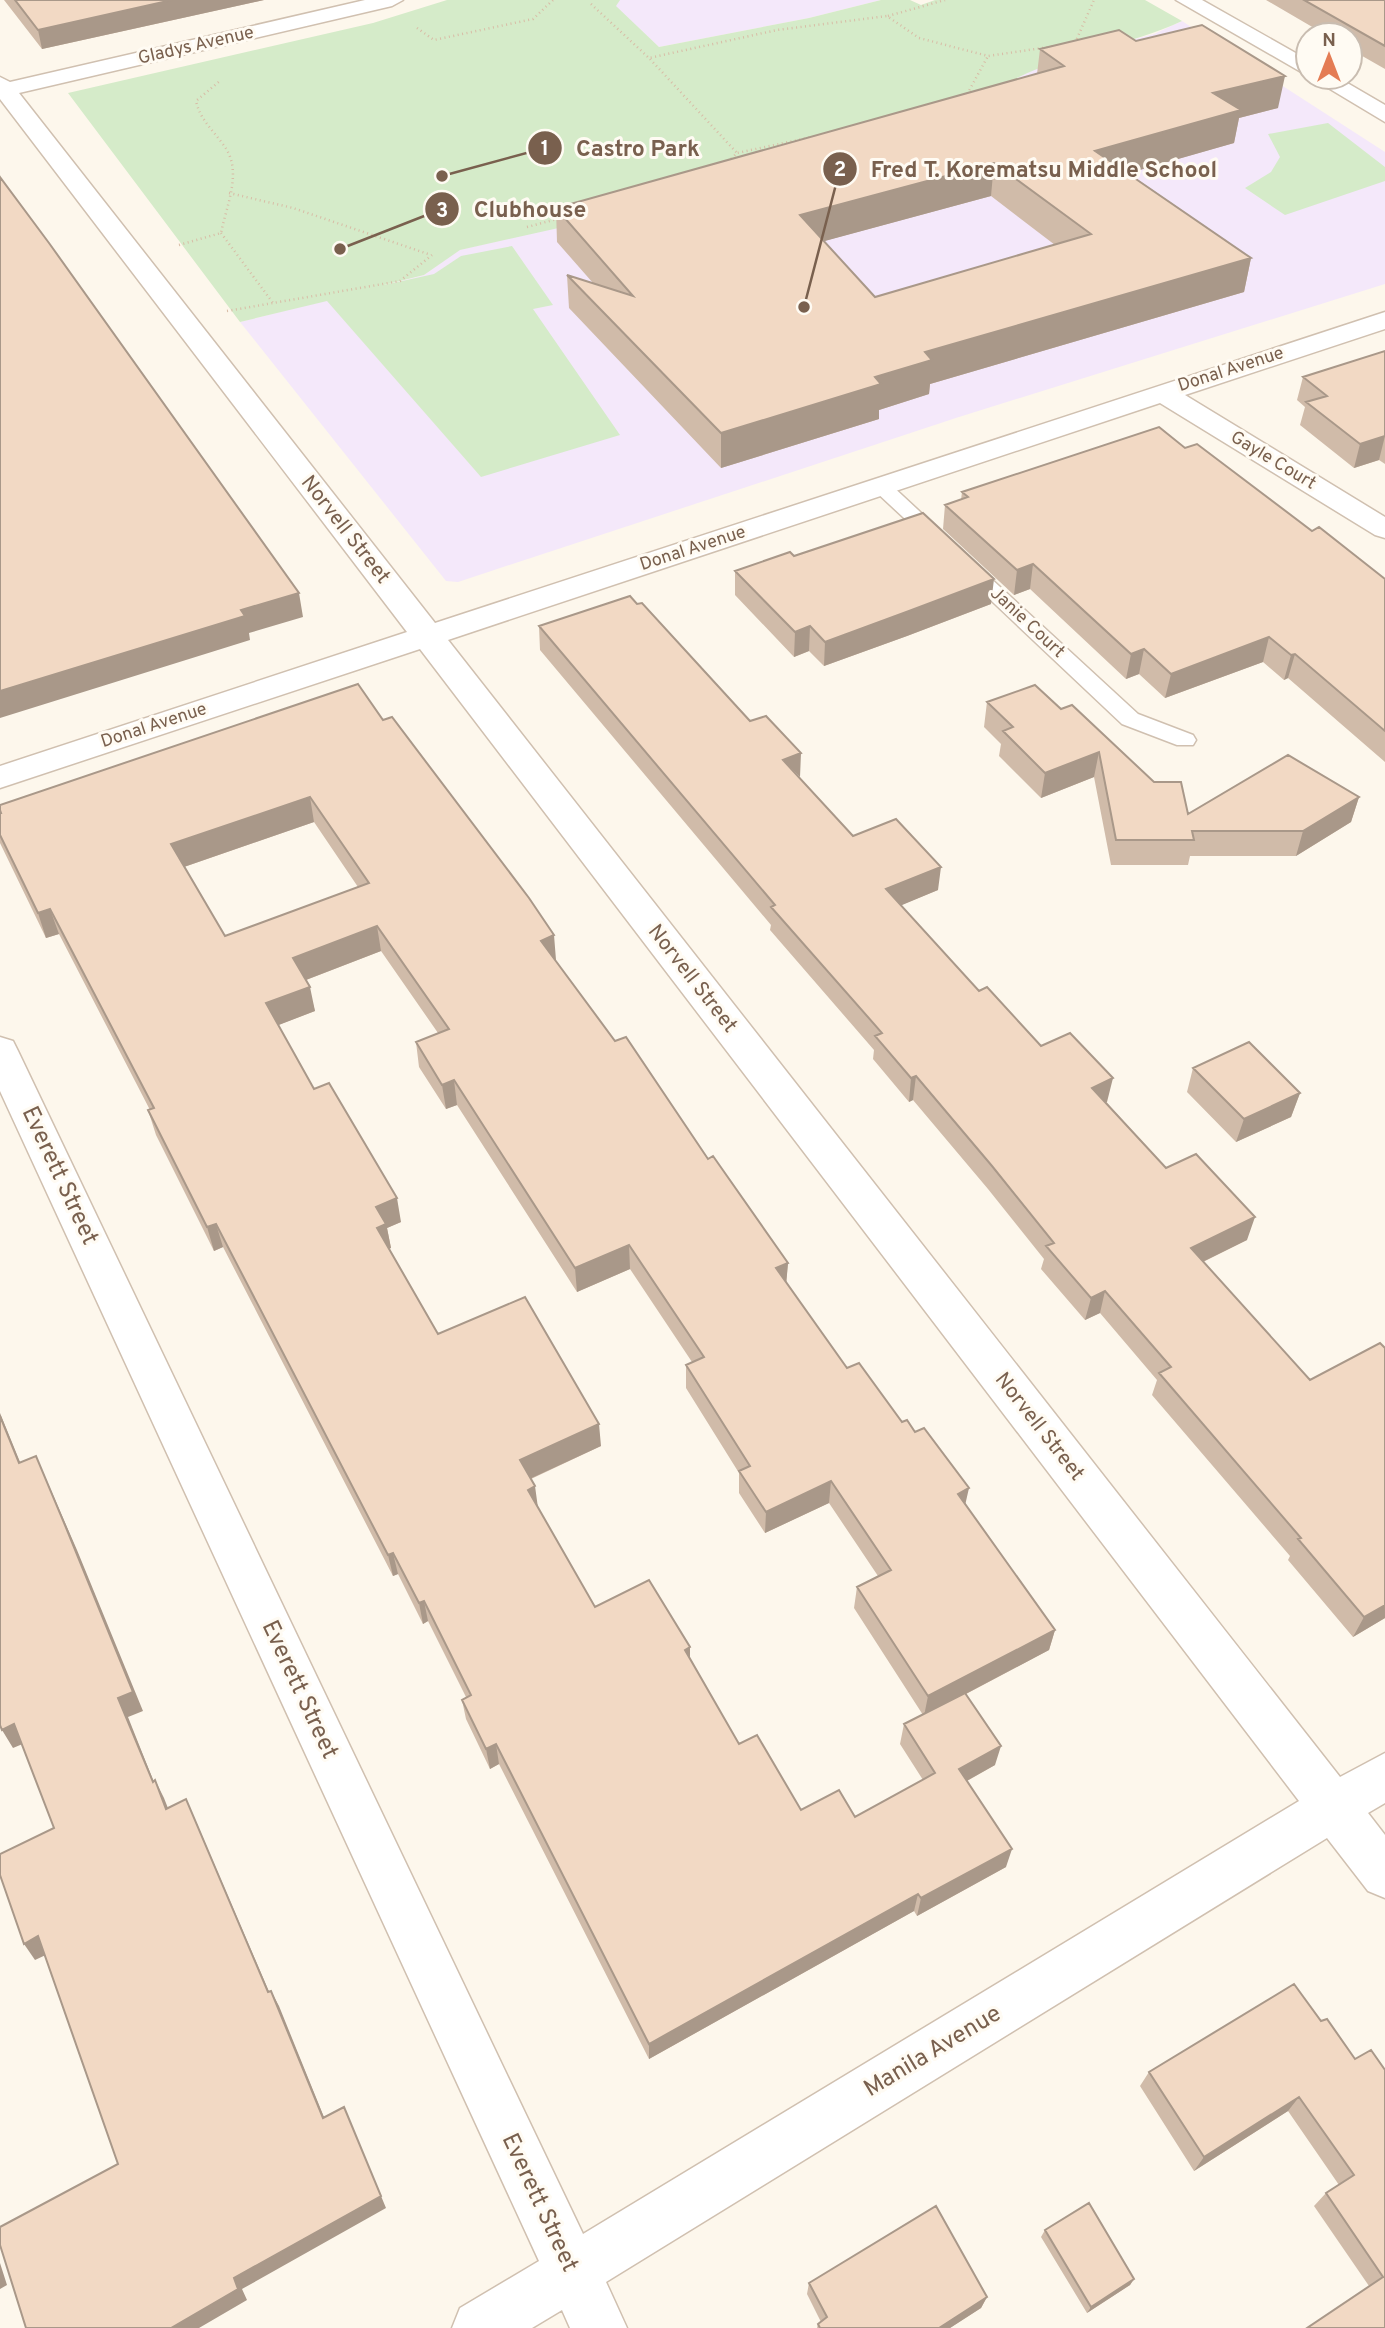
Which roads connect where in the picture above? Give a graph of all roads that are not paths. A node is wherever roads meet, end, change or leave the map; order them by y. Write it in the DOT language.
graph roads {
  1 [pos="392,0"];
  2 [pos="1187,0"];
  3 [pos="1294,61"];
  4 [pos="1,88"];
  5 [pos="1344,91"];
  6 [pos="1385,116"];
  7 [pos="1385,320"];
  8 [pos="1162,393"];
  9 [pos="882,487"];
  10 [pos="1385,529"];
  11 [pos="427,636"];
  12 [pos="1185,740"];
  13 [pos="0,777"];
  14 [pos="0,1051"];
  15 [pos="1385,1776"];
  16 [pos="1333,1806"];
  17 [pos="1385,1874"];
  18 [pos="572,2273"];
  19 [pos="480,2328"];
  20 [pos="599,2328"];
  1 -- 4 [label="street, Gladys Avenue"];
  2 -- 3 [label="street"];
  4 -- 11 [label="street, Norvell Street"];
  5 -- 6 [label="street"];
  7 -- 8 [label="street, Donal Avenue"];
  8 -- 9 [label="street, Donal Avenue"];
  8 -- 10 [label="street, Gayle Court"];
  9 -- 11 [label="street, Donal Avenue"];
  9 -- 12 [label="lane, Janie Court"];
  11 -- 13 [label="street, Donal Avenue"];
  11 -- 16 [label="street, Norvell Street"];
  14 -- 18 [label="street, Everett Street"];
  15 -- 16 [label="street, Manila Avenue"];
  16 -- 17 [label="street, Norvell Street"];
  16 -- 18 [label="street, Manila Avenue"];
  18 -- 19 [label="street, Manila Avenue"];
  18 -- 20 [label="street, Everett Street"];
}
